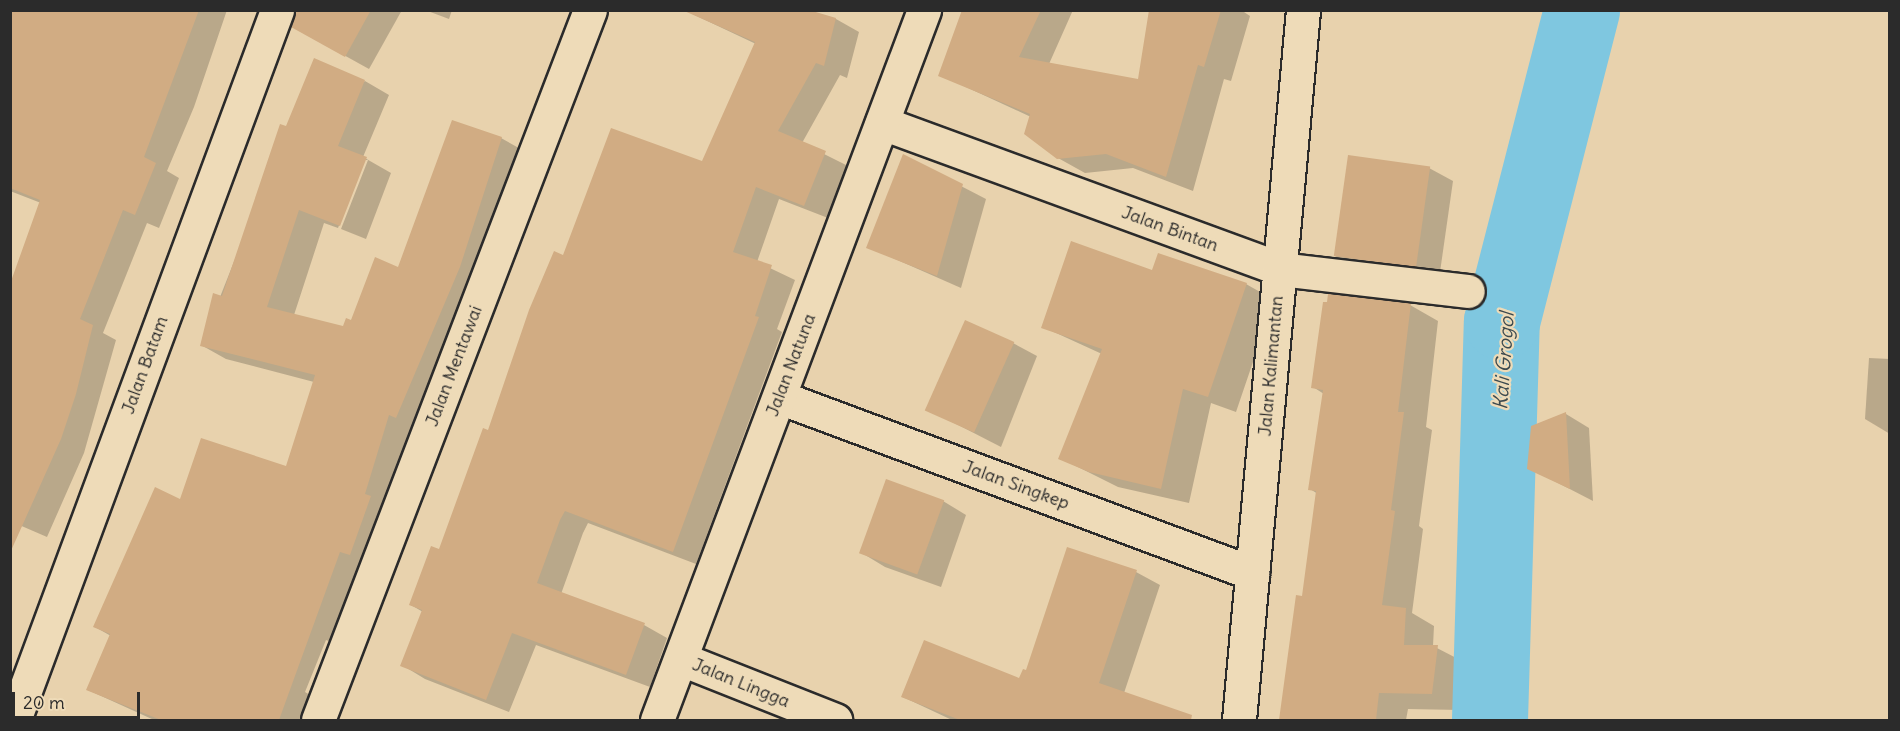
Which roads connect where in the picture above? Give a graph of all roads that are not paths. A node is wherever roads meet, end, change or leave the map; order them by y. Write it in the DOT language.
graph roads {
  1 [pos="277,10"];
  2 [pos="590,10"];
  3 [pos="924,10"];
  4 [pos="1303,10"];
  5 [pos="882,123"];
  6 [pos="1280,269"];
  7 [pos="1468,291"];
  8 [pos="779,397"];
  9 [pos="1252,573"];
  10 [pos="681,659"];
  11 [pos="14,720"];
  12 [pos="318,720"];
  13 [pos="657,720"];
  14 [pos="835,720"];
  15 [pos="1239,720"];
  1 -- 11 [label="street, Jalan Batam"];
  2 -- 12 [label="street, Jalan Mentawai"];
  3 -- 5 [label="street, Jalan Natuna"];
  4 -- 6 [label="street, Jalan Kalimantan"];
  5 -- 6 [label="street, Jalan Bintan"];
  5 -- 8 [label="street, Jalan Natuna"];
  6 -- 7 [label="street, Jalan Bintan"];
  6 -- 9 [label="street, Jalan Kalimantan"];
  8 -- 9 [label="street, Jalan Singkep"];
  8 -- 10 [label="street, Jalan Natuna"];
  9 -- 15 [label="street, Jalan Kalimantan"];
  10 -- 13 [label="street, Jalan Natuna"];
  10 -- 14 [label="street, Jalan Lingga"];
}
